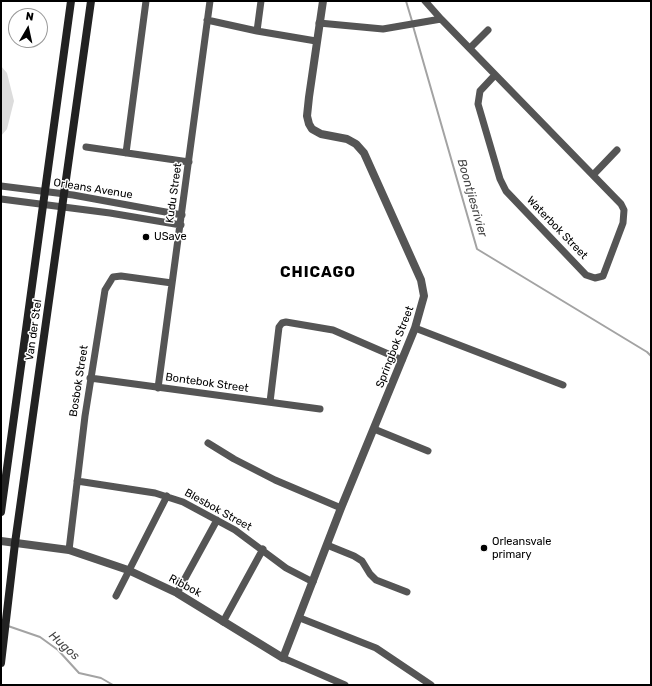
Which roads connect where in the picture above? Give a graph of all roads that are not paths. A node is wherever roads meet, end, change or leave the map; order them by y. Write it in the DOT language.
graph roads {
  1 [pos="71,1"];
  2 [pos="91,1"];
  3 [pos="146,1"];
  4 [pos="210,1"];
  5 [pos="261,1"];
  6 [pos="323,1"];
  7 [pos="425,1"];
  8 [pos="441,19"];
  9 [pos="207,20"];
  10 [pos="319,22"];
  11 [pos="488,30"];
  12 [pos="257,31"];
  13 [pos="316,41"];
  14 [pos="470,48"];
  15 [pos="495,75"];
  16 [pos="86,147"];
  17 [pos="617,150"];
  18 [pos="126,153"];
  19 [pos="189,162"];
  20 [pos="594,174"];
  21 [pos="1,186"];
  22 [pos="46,192"];
  23 [pos="65,194"];
  24 [pos="1,199"];
  25 [pos="44,204"];
  26 [pos="63,207"];
  27 [pos="182,215"];
  28 [pos="180,225"];
  29 [pos="172,283"];
  30 [pos="415,328"];
  31 [pos="402,360"];
  32 [pos="90,378"];
  33 [pos="563,385"];
  34 [pos="158,388"];
  35 [pos="270,402"];
  36 [pos="320,409"];
  37 [pos="374,429"];
  38 [pos="208,443"];
  39 [pos="428,451"];
  40 [pos="77,481"];
  41 [pos="167,496"];
  42 [pos="341,508"];
  43 [pos="1,512"];
  44 [pos="217,520"];
  45 [pos="1,541"];
  46 [pos="15,542"];
  47 [pos="327,545"];
  48 [pos="263,549"];
  49 [pos="69,550"];
  50 [pos="128,570"];
  51 [pos="313,582"];
  52 [pos="406,592"];
  53 [pos="178,593"];
  54 [pos="116,596"];
  55 [pos="300,618"];
  56 [pos="224,622"];
  57 [pos="283,658"];
  58 [pos="1,663"];
  59 [pos="345,685"];
  60 [pos="431,685"];
  1 -- 22 [label="main road, Van der Stel"];
  2 -- 23 [label="main road, Van der Stel"];
  3 -- 18 [label="street"];
  4 -- 9 [label="street, Kudu Street"];
  5 -- 12 [label="street"];
  6 -- 10 [label="street, Springbok Street"];
  7 -- 8 [label="street, Waterbok Street"];
  8 -- 10 [label="street"];
  8 -- 14 [label="street, Waterbok Street"];
  9 -- 12 [label="street"];
  9 -- 19 [label="street, Kudu Street"];
  10 -- 13 [label="street, Springbok Street"];
  11 -- 14 [label="street"];
  12 -- 13 [label="street"];
  13 -- 30 [label="street, Springbok Street"];
  14 -- 15 [label="street, Waterbok Street"];
  15 -- 20 [label="street, Waterbok Street"];
  15 -- 20 [label="street, Waterbok Street"];
  16 -- 18 [label="street"];
  17 -- 20 [label="street"];
  18 -- 19 [label="street"];
  19 -- 27 [label="street, Kudu Street"];
  21 -- 22 [label="street, Orleans Avenue"];
  22 -- 23 [label="street, Orleans Avenue"];
  22 -- 25 [label="main road, Van der Stel"];
  23 -- 26 [label="main road, Van der Stel"];
  23 -- 27 [label="street, Orleans Avenue"];
  24 -- 25 [label="street, Orleans Avenue"];
  25 -- 26 [label="street, Orleans Avenue"];
  25 -- 43 [label="main road, Van der Stel"];
  26 -- 28 [label="street, Orleans Avenue"];
  26 -- 46 [label="main road, Van der Stel"];
  27 -- 28 [label="street, Kudu Street"];
  28 -- 29 [label="street, Kudu Street"];
  29 -- 32 [label="street, Bosbok Street"];
  29 -- 34 [label="street, Kudu Street"];
  30 -- 31 [label="street, Springbok Street"];
  30 -- 33 [label="street"];
  31 -- 35 [label="street"];
  31 -- 37 [label="street, Springbok Street"];
  32 -- 34 [label="street, Bontebok Street"];
  32 -- 40 [label="street, Bosbok Street"];
  34 -- 35 [label="street, Bontebok Street"];
  35 -- 36 [label="street, Bontebok Street"];
  37 -- 39 [label="street"];
  37 -- 42 [label="street, Springbok Street"];
  38 -- 42 [label="street"];
  40 -- 41 [label="street, Blesbok Street"];
  40 -- 49 [label="street, Bosbok Street"];
  41 -- 44 [label="street, Blesbok Street"];
  41 -- 50 [label="street"];
  42 -- 47 [label="street, Springbok Street"];
  44 -- 48 [label="street, Blesbok Street"];
  44 -- 53 [label="street"];
  45 -- 46 [label="street, Ribbok"];
  46 -- 49 [label="street, Ribbok"];
  46 -- 58 [label="main road, Van der Stel"];
  47 -- 51 [label="street, Springbok Street"];
  47 -- 52 [label="street"];
  48 -- 51 [label="street, Blesbok Street"];
  48 -- 56 [label="street"];
  49 -- 50 [label="street, Ribbok"];
  50 -- 53 [label="street, Ribbok"];
  50 -- 54 [label="street"];
  51 -- 55 [label="street, Springbok Street"];
  53 -- 56 [label="street, Ribbok"];
  55 -- 57 [label="street, Springbok Street"];
  55 -- 60 [label="street"];
  56 -- 57 [label="street, Ribbok"];
  57 -- 59 [label="street, Ribbok"];
}
